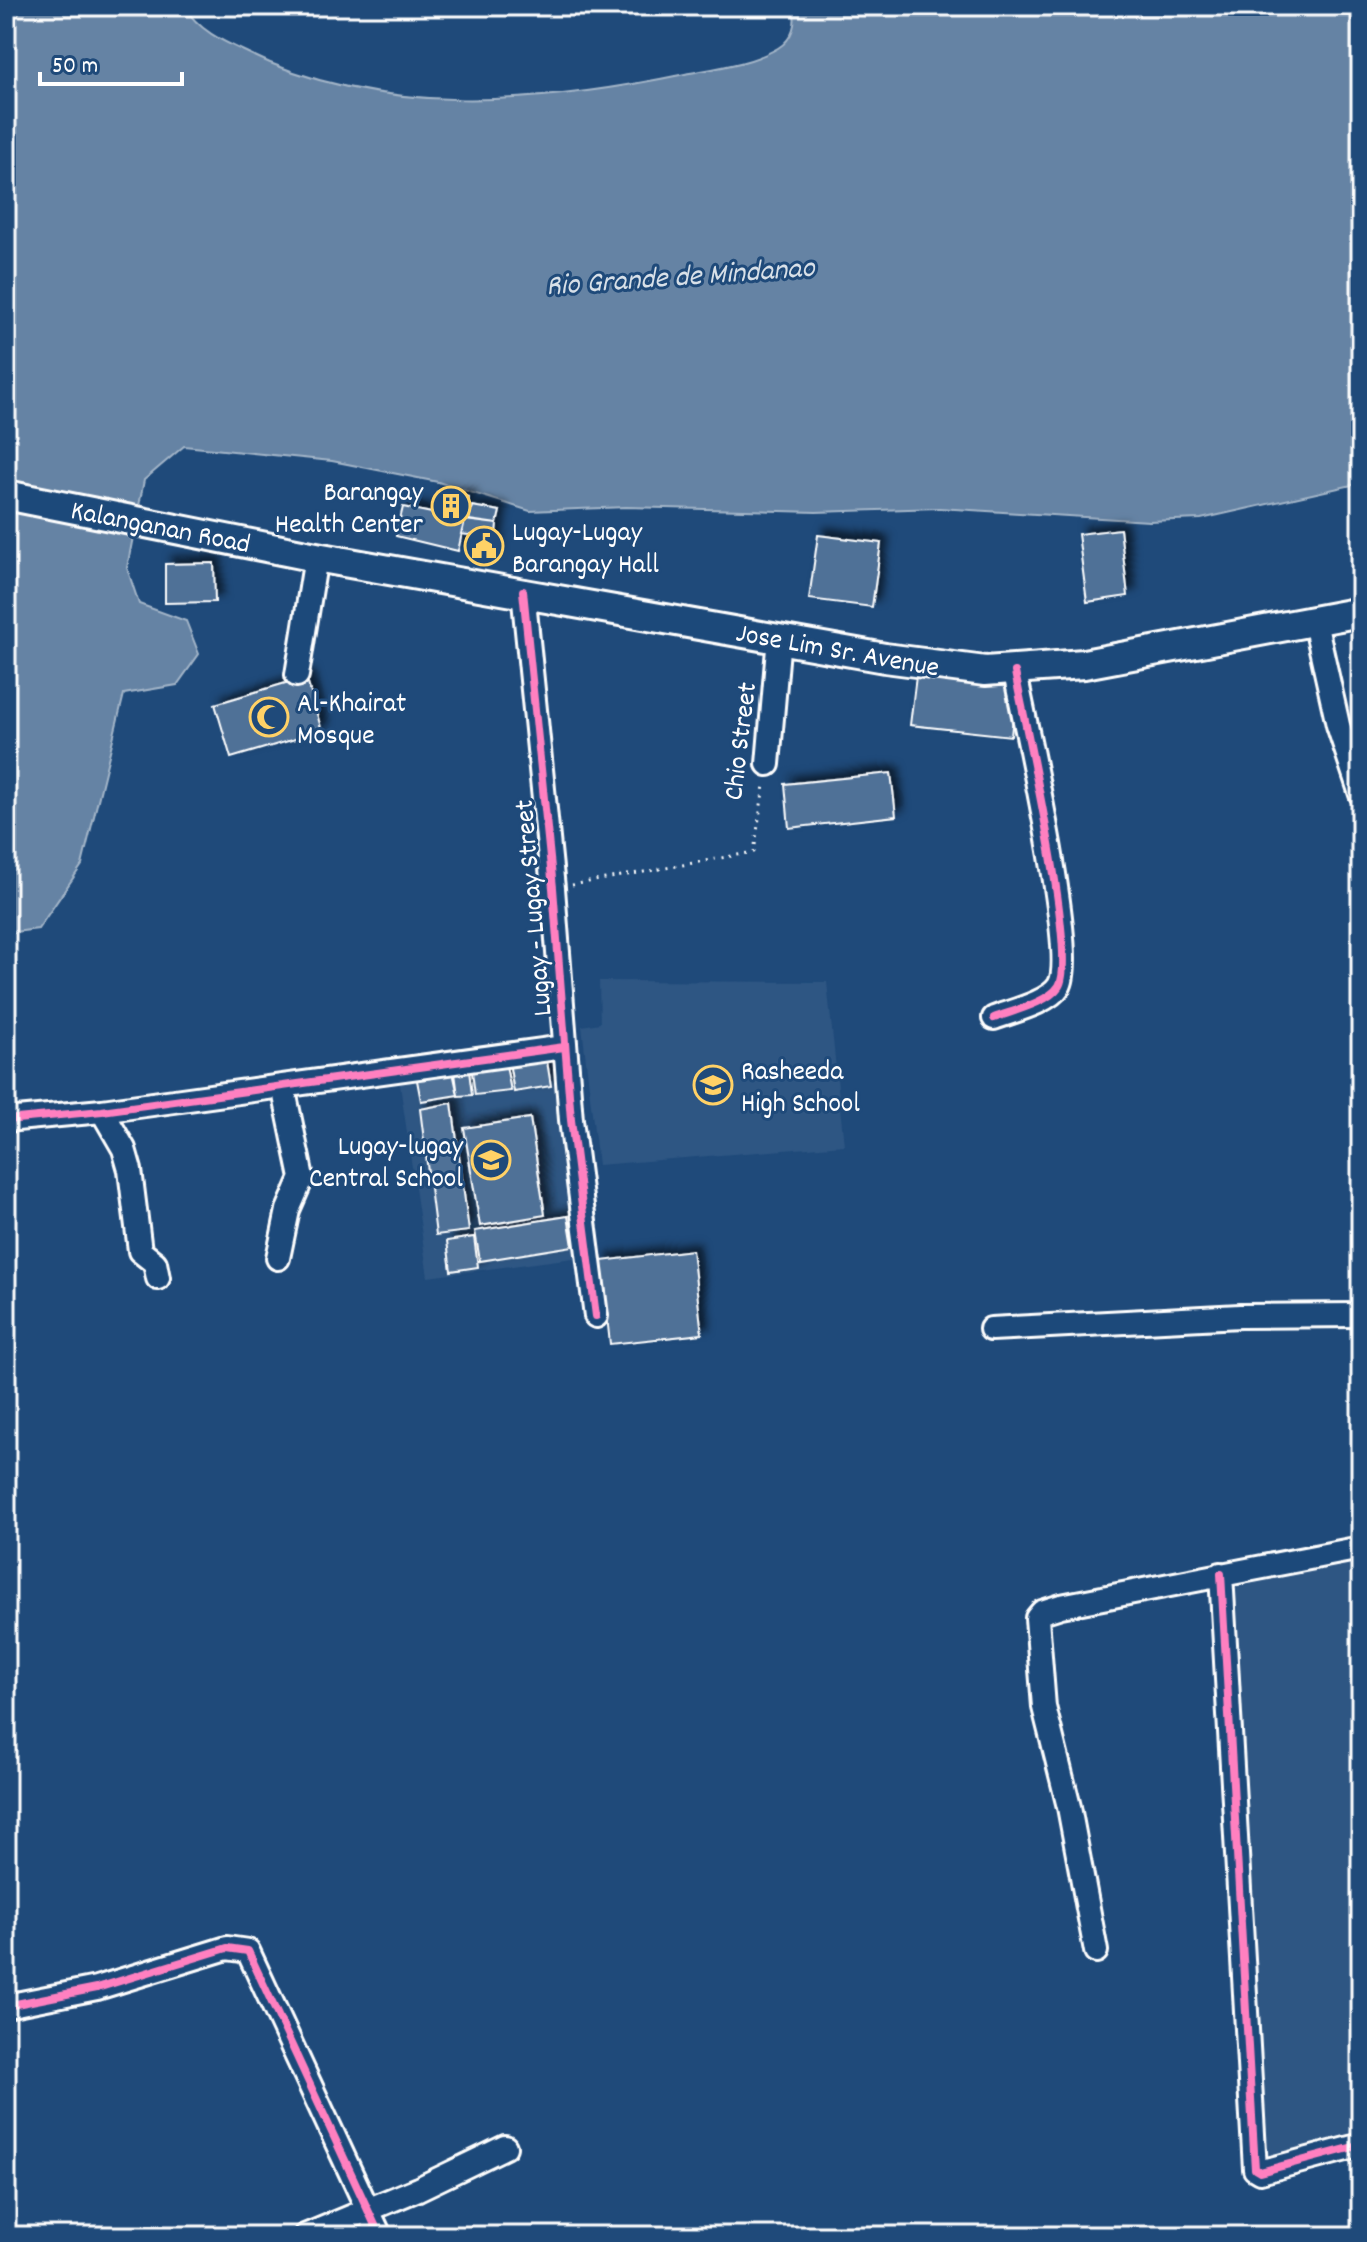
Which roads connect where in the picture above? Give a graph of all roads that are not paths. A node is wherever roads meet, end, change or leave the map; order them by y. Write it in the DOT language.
graph roads {
  1 [pos="6,495"];
  2 [pos="316,557"];
  3 [pos="523,591"];
  4 [pos="1361,612"];
  5 [pos="1315,622"];
  6 [pos="779,637"];
  7 [pos="1015,672"];
  8 [pos="297,675"];
  9 [pos="768,764"];
  10 [pos="1361,794"];
  11 [pos="994,1018"];
  12 [pos="564,1047"];
  13 [pos="283,1086"];
  14 [pos="102,1111"];
  15 [pos="6,1120"];
  16 [pos="278,1258"];
  17 [pos="158,1278"];
  18 [pos="1361,1315"];
  19 [pos="596,1316"];
  20 [pos="991,1329"];
  21 [pos="1361,1548"];
  22 [pos="1221,1574"];
  23 [pos="1096,1951"];
  24 [pos="6,2006"];
  25 [pos="1361,2145"];
  26 [pos="505,2147"];
  27 [pos="367,2211"];
  28 [pos="305,2236"];
  29 [pos="380,2236"];
  1 -- 2 [label="main road, Kalanganan Road"];
  2 -- 3 [label="main road, Jose Lim Sr. Avenue"];
  2 -- 8 [label="street"];
  3 -- 6 [label="main road, Jose Lim Sr. Avenue"];
  3 -- 12 [label="street, Lugay - Lugay Street"];
  4 -- 5 [label="main road, Jose Lim Sr. Avenue"];
  5 -- 7 [label="main road, Jose Lim Sr. Avenue"];
  5 -- 10 [label="street"];
  6 -- 7 [label="main road, Jose Lim Sr. Avenue"];
  6 -- 9 [label="street, Chio Street"];
  7 -- 11 [label="street"];
  12 -- 13 [label="street"];
  12 -- 19 [label="street, Lugay - Lugay Street"];
  13 -- 14 [label="street"];
  13 -- 16 [label="street"];
  14 -- 15 [label="street"];
  14 -- 17 [label="street"];
  18 -- 20 [label="street"];
  21 -- 22 [label="street"];
  22 -- 23 [label="street"];
  22 -- 25 [label="street"];
  24 -- 27 [label="street"];
  26 -- 27 [label="street"];
  27 -- 28 [label="street"];
  27 -- 29 [label="street"];
}
